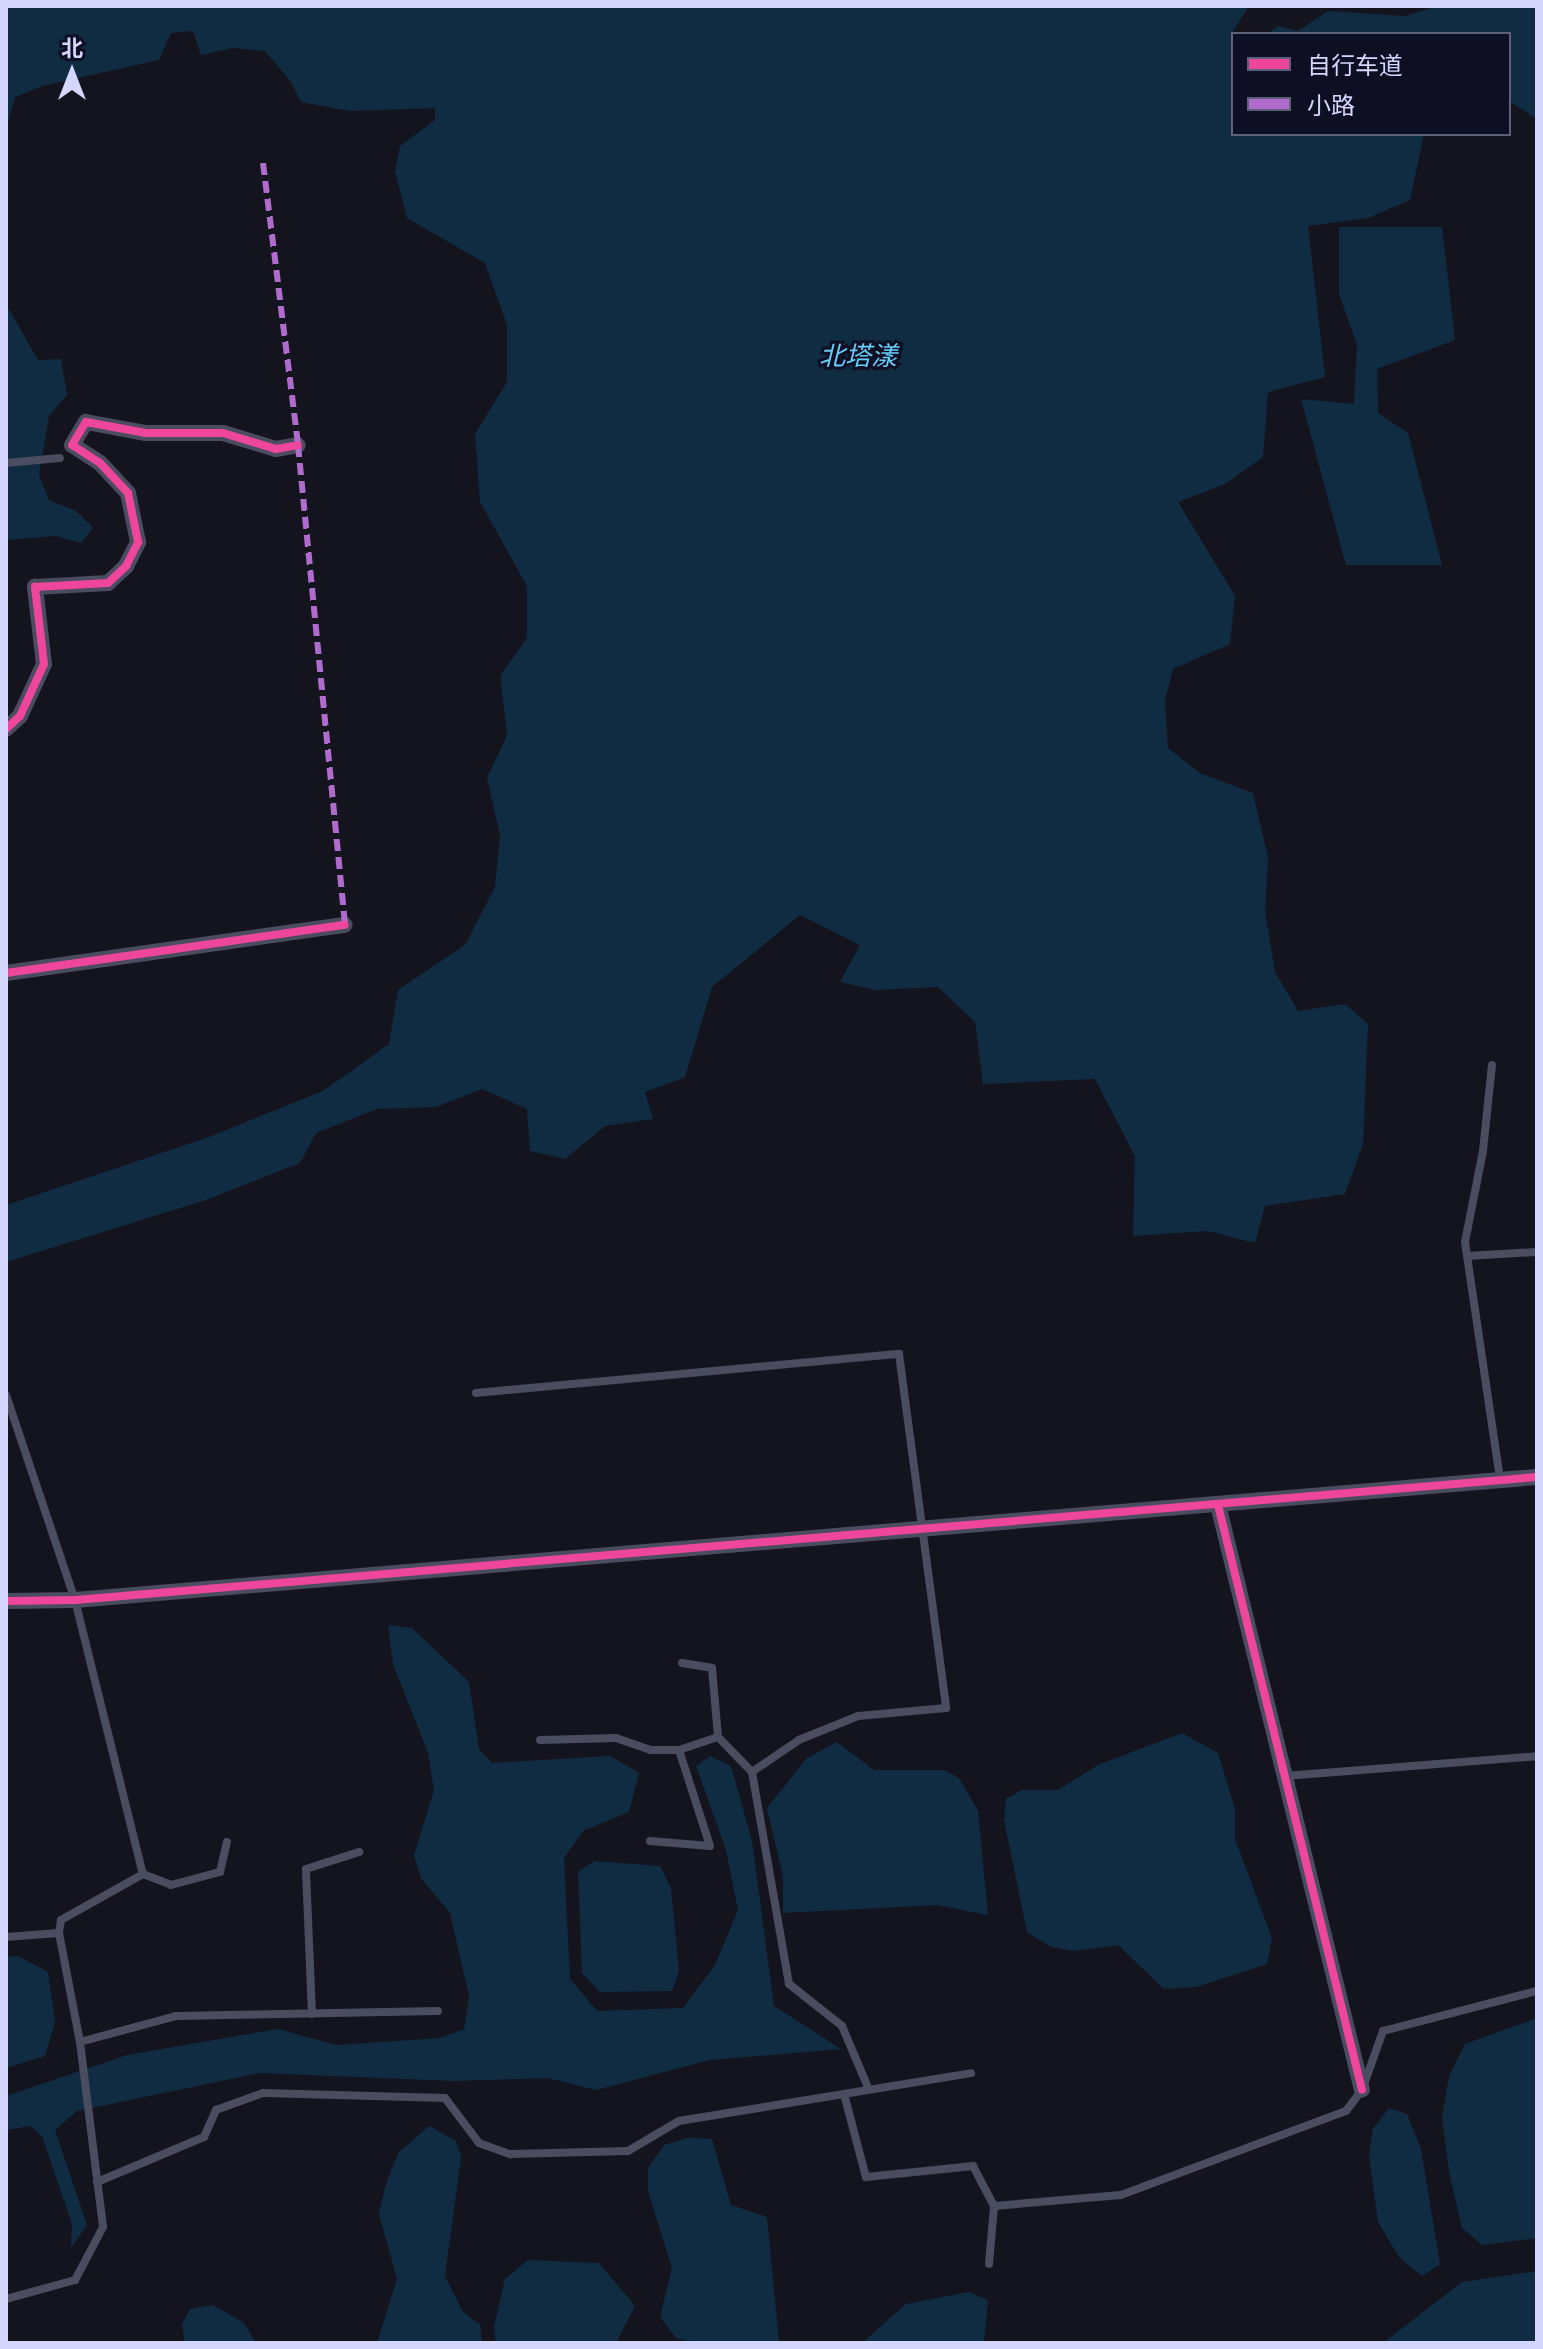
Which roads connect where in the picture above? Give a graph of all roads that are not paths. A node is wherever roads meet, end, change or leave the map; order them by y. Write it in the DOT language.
graph roads {
  1 [pos="298,445"];
  2 [pos="60,458"];
  3 [pos="6,463"];
  4 [pos="6,729"];
  5 [pos="345,925"];
  6 [pos="6,973"];
  7 [pos="1492,1065"];
  8 [pos="1537,1252"];
  9 [pos="1467,1256"];
  10 [pos="476,1393"];
  11 [pos="6,1395"];
  12 [pos="1537,1477"];
  13 [pos="1500,1480"];
  14 [pos="1218,1505"];
  15 [pos="922,1527"];
  16 [pos="75,1600"];
  17 [pos="6,1601"];
  18 [pos="682,1663"];
  19 [pos="718,1737"];
  20 [pos="540,1740"];
  21 [pos="679,1750"];
  22 [pos="1537,1756"];
  23 [pos="752,1772"];
  24 [pos="1285,1776"];
  25 [pos="650,1841"];
  26 [pos="227,1842"];
  27 [pos="359,1852"];
  28 [pos="143,1874"];
  29 [pos="59,1933"];
  30 [pos="6,1937"];
  31 [pos="1537,1991"];
  32 [pos="438,2011"];
  33 [pos="312,2014"];
  34 [pos="80,2042"];
  35 [pos="971,2073"];
  36 [pos="869,2090"];
  37 [pos="1362,2090"];
  38 [pos="844,2094"];
  39 [pos="97,2182"];
  40 [pos="994,2206"];
  41 [pos="989,2264"];
  42 [pos="6,2299"];
  1 -- 4 [label="street"];
  2 -- 3 [label="lane"];
  5 -- 6 [label="street"];
  7 -- 9 [label="lane"];
  8 -- 9 [label="lane"];
  9 -- 13 [label="lane"];
  10 -- 15 [label="lane"];
  11 -- 16 [label="lane"];
  12 -- 13 [label="street"];
  13 -- 14 [label="street"];
  14 -- 15 [label="street"];
  14 -- 24 [label="street"];
  15 -- 16 [label="street"];
  15 -- 23 [label="lane"];
  16 -- 17 [label="street"];
  16 -- 28 [label="lane"];
  18 -- 19 [label="lane"];
  19 -- 21 [label="lane"];
  19 -- 23 [label="lane"];
  20 -- 21 [label="lane"];
  21 -- 25 [label="lane"];
  22 -- 24 [label="lane"];
  23 -- 36 [label="lane"];
  24 -- 37 [label="street"];
  26 -- 28 [label="lane"];
  27 -- 33 [label="lane"];
  28 -- 29 [label="lane"];
  29 -- 30 [label="lane"];
  29 -- 34 [label="lane"];
  31 -- 37 [label="lane"];
  32 -- 33 [label="lane"];
  33 -- 34 [label="lane"];
  34 -- 39 [label="lane"];
  35 -- 36 [label="lane"];
  36 -- 38 [label="lane"];
  37 -- 40 [label="lane"];
  38 -- 39 [label="lane"];
  38 -- 40 [label="lane"];
  39 -- 42 [label="lane"];
  40 -- 41 [label="lane"];
}
